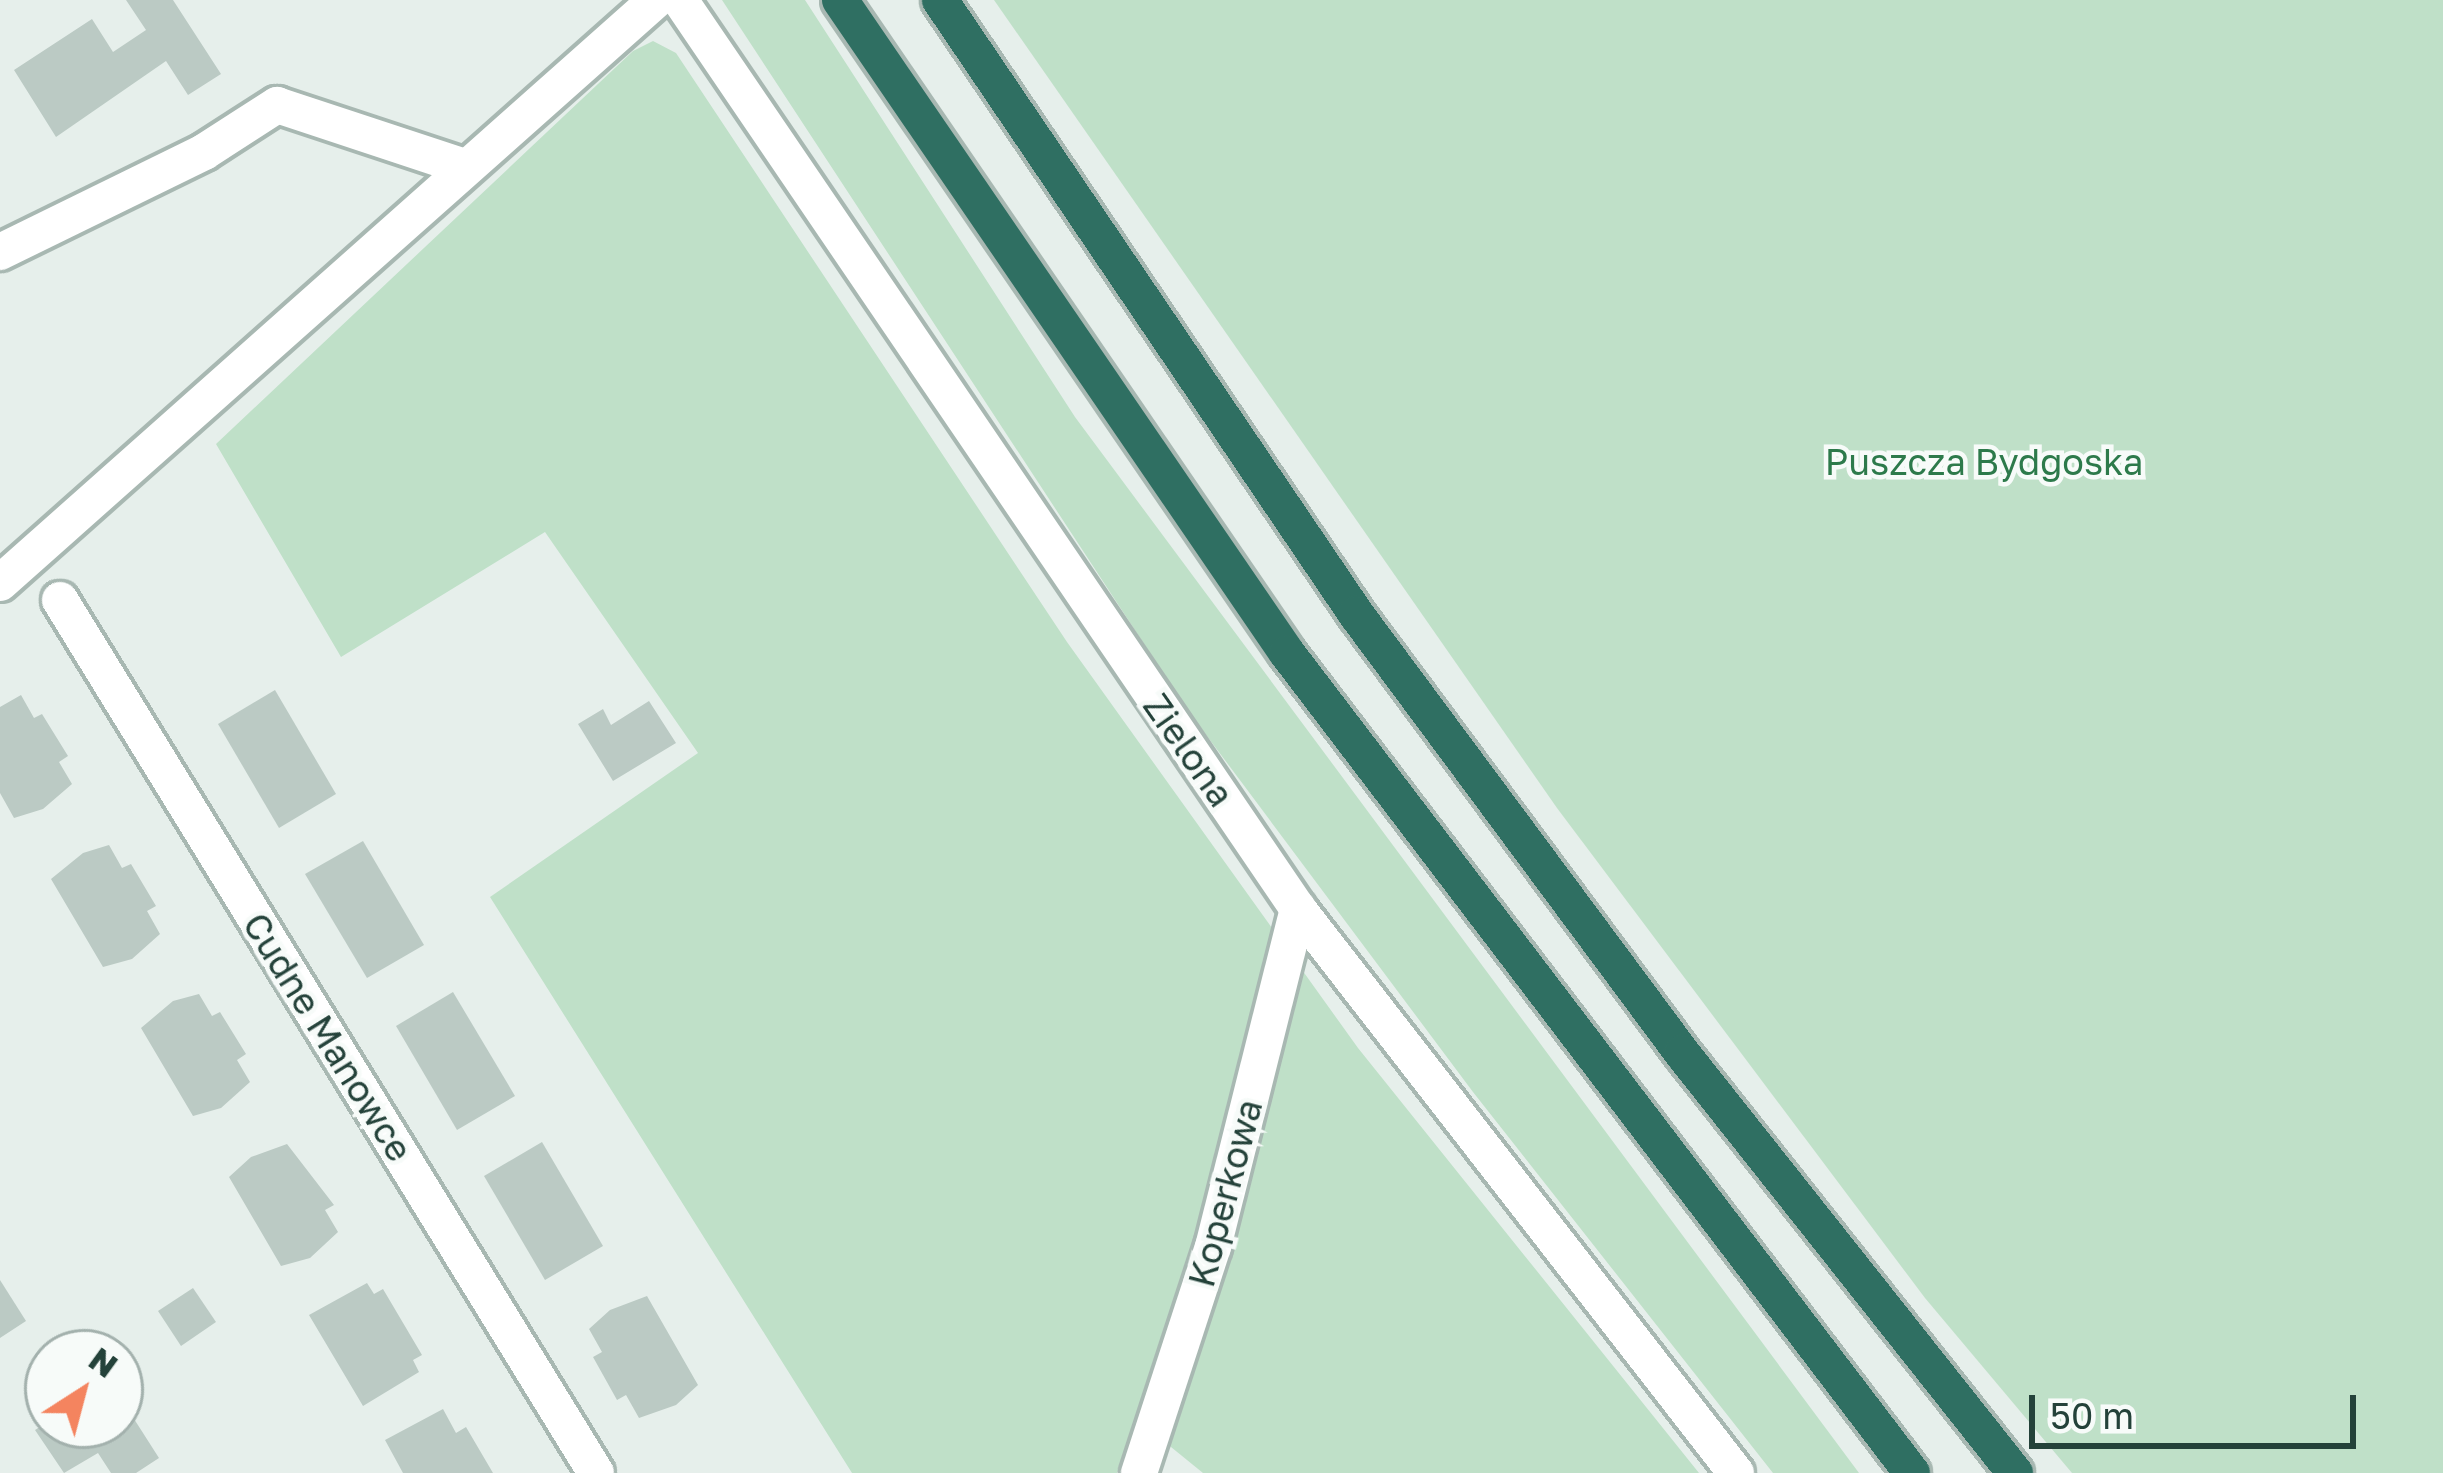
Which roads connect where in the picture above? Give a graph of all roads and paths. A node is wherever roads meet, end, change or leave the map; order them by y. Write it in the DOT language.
graph roads {
  1 [pos="656,0"];
  2 [pos="680,0"];
  3 [pos="840,0"];
  4 [pos="940,0"];
  5 [pos="461,166"];
  6 [pos="0,252"];
  7 [pos="0,584"];
  8 [pos="60,600"];
  9 [pos="1298,909"];
  10 [pos="596,1473"];
  11 [pos="1139,1473"];
  12 [pos="1736,1473"];
  13 [pos="1912,1473"];
  14 [pos="2014,1473"];
  1 -- 5 [label="street"];
  2 -- 9 [label="street, Zielona"];
  3 -- 13 [label="highway"];
  4 -- 14 [label="highway"];
  5 -- 6 [label="street"];
  5 -- 7 [label="street"];
  8 -- 10 [label="street, Cudne Manowce"];
  9 -- 11 [label="street, Koperkowa"];
  9 -- 12 [label="street, Zielona"];
}
